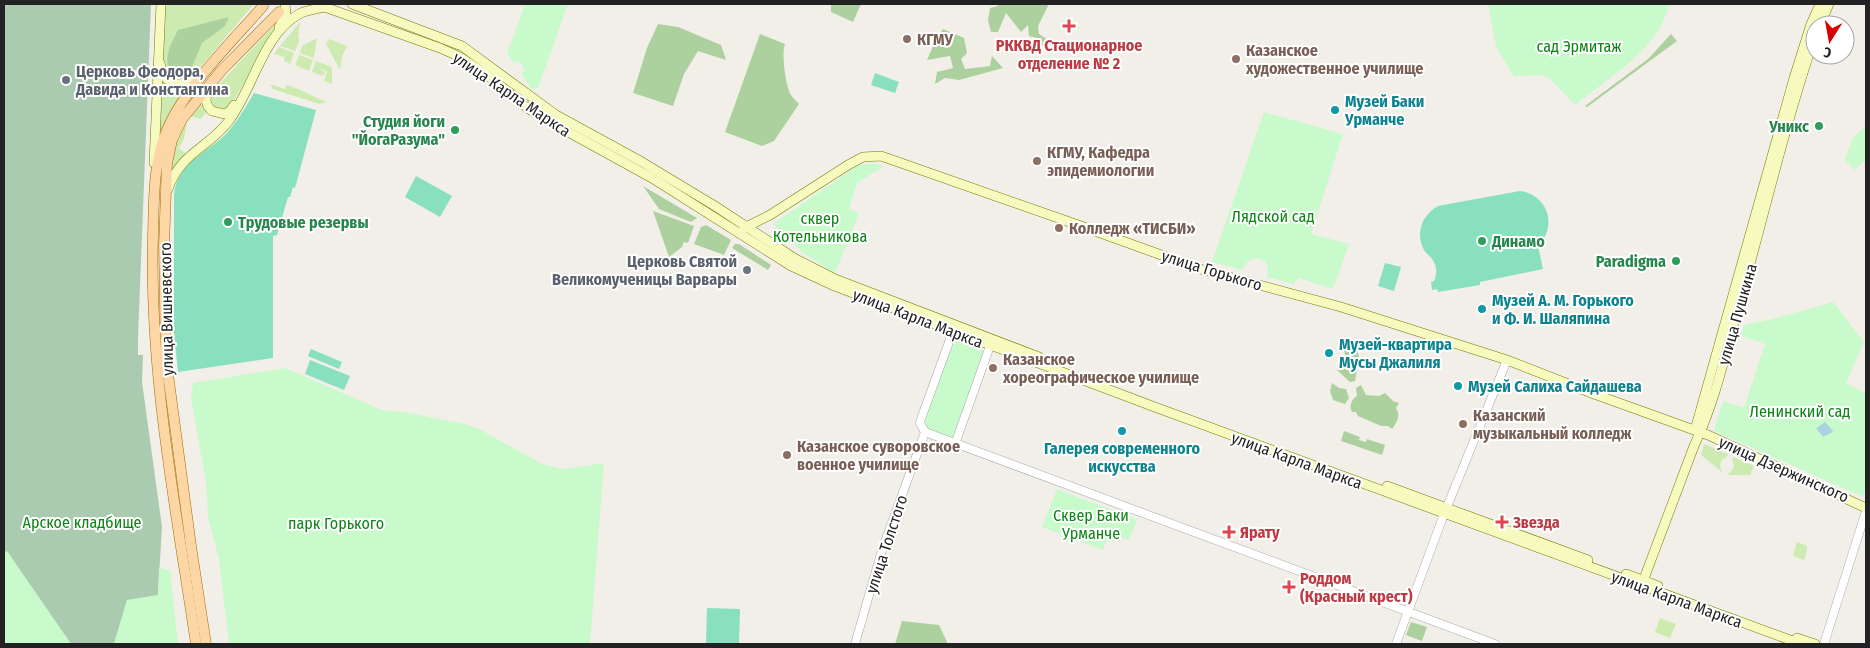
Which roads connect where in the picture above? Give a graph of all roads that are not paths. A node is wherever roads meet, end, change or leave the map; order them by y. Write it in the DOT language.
graph roads {
  1 [pos="162,4"];
  2 [pos="316,4"];
  3 [pos="352,4"];
  4 [pos="1820,4"];
  5 [pos="262,6"];
  6 [pos="327,7"];
  7 [pos="282,8"];
  8 [pos="1807,65"];
  9 [pos="221,71"];
  10 [pos="199,80"];
  11 [pos="165,196"];
  12 [pos="154,199"];
  13 [pos="746,226"];
  14 [pos="739,234"];
  15 [pos="953,331"];
  16 [pos="990,346"];
  17 [pos="1507,360"];
  18 [pos="1698,431"];
  19 [pos="924,432"];
  20 [pos="955,444"];
  21 [pos="1866,510"];
  22 [pos="1446,511"];
  23 [pos="1642,583"];
  24 [pos="1409,612"];
  25 [pos="196,644"];
  26 [pos="206,644"];
  27 [pos="855,644"];
  28 [pos="1396,644"];
  29 [pos="1494,644"];
  30 [pos="1801,644"];
  31 [pos="1815,644"];
  32 [pos="1824,644"];
  1 -- 10 [label="main road"];
  1 -- 12 [label="main road"];
  2 -- 6 [label="main road, улица Карла Маркса"];
  3 -- 13 [label="main road, улица Карла Маркса"];
  4 -- 18 [label="main road, улица Пушкина"];
  5 -- 10 [label="main road, улица Вишневского"];
  6 -- 11 [label="main road"];
  6 -- 14 [label="main road, улица Карла Маркса"];
  7 -- 9 [label="main road, улица Вишневского"];
  7 -- 9 [label="main road"];
  8 -- 18 [label="main road, улица Пушкина"];
  9 -- 11 [label="main road, улица Вишневского"];
  10 -- 12 [label="main road, улица Вишневского"];
  11 -- 26 [label="main road, улица Вишневского"];
  12 -- 25 [label="main road, улица Вишневского"];
  13 -- 14 [label="main road, улица Горького"];
  13 -- 17 [label="main road, улица Горького"];
  13 -- 22 [label="main road, улица Карла Маркса"];
  14 -- 15 [label="main road, улица Карла Маркса"];
  15 -- 16 [label="main road, улица Карла Маркса"];
  15 -- 19 [label="street, улица Толстого"];
  16 -- 20 [label="street"];
  16 -- 22 [label="main road, улица Карла Маркса"];
  17 -- 18 [label="main road, улица Горького"];
  17 -- 22 [label="street"];
  18 -- 21 [label="main road, улица Дзержинского"];
  18 -- 23 [label="main road, улица Пушкина"];
  19 -- 20 [label="street"];
  19 -- 27 [label="street, улица Толстого"];
  20 -- 24 [label="street"];
  21 -- 32 [label="street"];
  22 -- 23 [label="main road, улица Карла Маркса"];
  22 -- 24 [label="street"];
  23 -- 30 [label="main road, улица Карла Маркса"];
  23 -- 31 [label="main road, улица Карла Маркса"];
  24 -- 28 [label="street"];
  24 -- 29 [label="street"];
}
